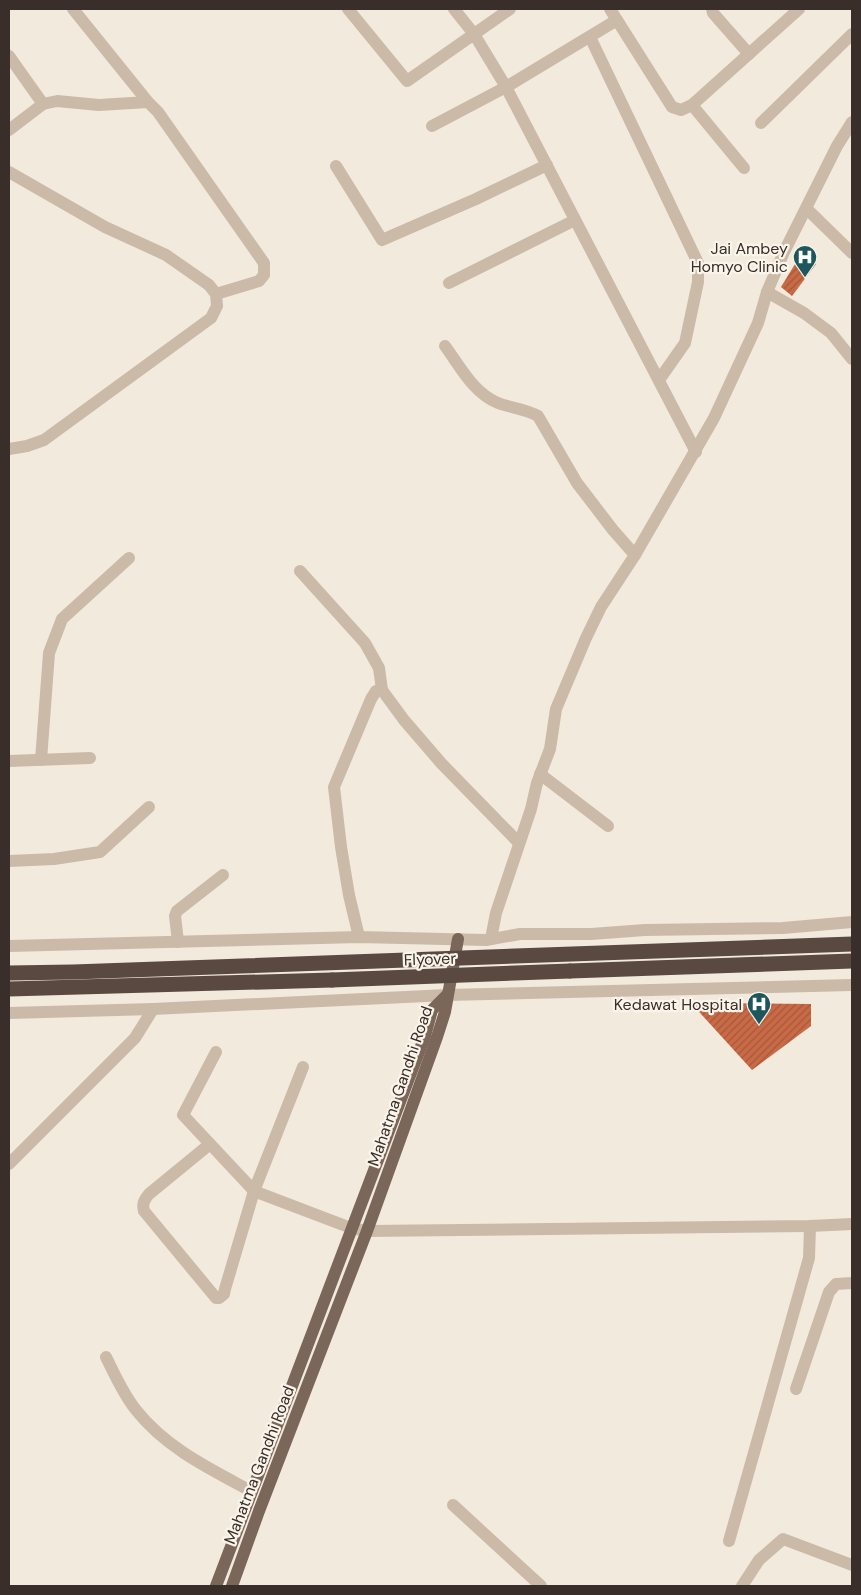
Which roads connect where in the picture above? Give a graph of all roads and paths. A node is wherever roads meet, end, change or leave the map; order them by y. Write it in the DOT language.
graph roads {
  1 [pos="73,9"];
  2 [pos="348,9"];
  3 [pos="454,9"];
  4 [pos="510,9"];
  5 [pos="610,9"];
  6 [pos="712,9"];
  7 [pos="799,9"];
  8 [pos="617,20"];
  9 [pos="474,34"];
  10 [pos="852,34"];
  11 [pos="590,37"];
  12 [pos="749,54"];
  13 [pos="9,56"];
  14 [pos="506,86"];
  15 [pos="148,102"];
  16 [pos="43,104"];
  17 [pos="692,105"];
  18 [pos="852,122"];
  19 [pos="761,123"];
  20 [pos="432,126"];
  21 [pos="9,130"];
  22 [pos="547,165"];
  23 [pos="336,166"];
  24 [pos="744,168"];
  25 [pos="9,172"];
  26 [pos="807,209"];
  27 [pos="575,220"];
  28 [pos="852,253"];
  29 [pos="449,283"];
  30 [pos="767,292"];
  31 [pos="216,294"];
  32 [pos="445,346"];
  33 [pos="852,359"];
  34 [pos="659,380"];
  35 [pos="9,449"];
  36 [pos="696,452"];
  37 [pos="635,556"];
  38 [pos="129,558"];
  39 [pos="300,571"];
  40 [pos="382,690"];
  41 [pos="90,758"];
  42 [pos="9,760"];
  43 [pos="41,760"];
  44 [pos="540,774"];
  45 [pos="149,807"];
  46 [pos="608,826"];
  47 [pos="519,843"];
  48 [pos="9,861"];
  49 [pos="223,875"];
  50 [pos="852,922"];
  51 [pos="359,937"];
  52 [pos="458,939"];
  53 [pos="491,939"];
  54 [pos="178,942"];
  55 [pos="852,944"];
  56 [pos="9,946"];
  57 [pos="455,958"];
  58 [pos="852,961"];
  59 [pos="9,973"];
  60 [pos="852,985"];
  61 [pos="9,989"];
  62 [pos="447,995"];
  63 [pos="153,1010"];
  64 [pos="9,1013"];
  65 [pos="216,1052"];
  66 [pos="303,1068"];
  67 [pos="210,1144"];
  68 [pos="9,1164"];
  69 [pos="254,1191"];
  70 [pos="852,1224"];
  71 [pos="810,1226"];
  72 [pos="351,1228"];
  73 [pos="366,1231"];
  74 [pos="852,1283"];
  75 [pos="106,1356"];
  76 [pos="796,1389"];
  77 [pos="251,1491"];
  78 [pos="453,1505"];
  79 [pos="729,1540"];
  80 [pos="852,1566"];
  81 [pos="216,1586"];
  82 [pos="232,1586"];
  83 [pos="541,1586"];
  84 [pos="742,1586"];
  1 -- 15 [label="street"];
  2 -- 9 [label="street"];
  3 -- 9 [label="street"];
  4 -- 9 [label="street"];
  5 -- 8 [label="street"];
  6 -- 12 [label="street"];
  7 -- 12 [label="street"];
  8 -- 11 [label="street"];
  8 -- 17 [label="street"];
  9 -- 14 [label="street"];
  10 -- 19 [label="street"];
  11 -- 14 [label="street"];
  11 -- 34 [label="street"];
  12 -- 17 [label="street"];
  13 -- 16 [label="street"];
  14 -- 20 [label="street"];
  14 -- 22 [label="street"];
  15 -- 16 [label="street"];
  15 -- 31 [label="street"];
  16 -- 21 [label="street"];
  17 -- 24 [label="street"];
  18 -- 26 [label="street"];
  22 -- 23 [label="street"];
  22 -- 27 [label="street"];
  25 -- 31 [label="street"];
  26 -- 28 [label="street"];
  26 -- 30 [label="street"];
  27 -- 29 [label="street"];
  27 -- 34 [label="street"];
  30 -- 33 [label="street"];
  30 -- 36 [label="street"];
  31 -- 35 [label="street"];
  32 -- 37 [label="street"];
  34 -- 36 [label="street"];
  36 -- 37 [label="street"];
  37 -- 44 [label="street"];
  38 -- 43 [label="street"];
  39 -- 40 [label="street"];
  40 -- 47 [label="street"];
  40 -- 51 [label="street"];
  41 -- 43 [label="street"];
  42 -- 43 [label="street"];
  44 -- 46 [label="street"];
  44 -- 47 [label="street"];
  45 -- 48 [label="street"];
  47 -- 53 [label="street"];
  49 -- 54 [label="street"];
  50 -- 53 [label="street"];
  51 -- 52 [label="street"];
  51 -- 54 [label="street"];
  52 -- 53 [label="street"];
  52 -- 57 [label="main road"];
  54 -- 56 [label="street"];
  55 -- 57 [label="highway"];
  57 -- 59 [label="highway"];
  57 -- 62 [label="main road"];
  58 -- 61 [label="highway, Flyover, bridge"];
  60 -- 62 [label="street"];
  62 -- 63 [label="street"];
  62 -- 72 [label="main road, Mahatma Gandhi Road"];
  62 -- 73 [label="main road, Mahatma Gandhi Road"];
  63 -- 64 [label="street"];
  63 -- 68 [label="street"];
  65 -- 67 [label="street"];
  66 -- 69 [label="street"];
  67 -- 69 [label="street"];
  67 -- 69 [label="street"];
  69 -- 72 [label="street"];
  70 -- 71 [label="street"];
  71 -- 73 [label="street"];
  71 -- 79 [label="street"];
  72 -- 73 [label="street"];
  72 -- 77 [label="main road, Mahatma Gandhi Road"];
  73 -- 82 [label="main road, Mahatma Gandhi Road"];
  74 -- 76 [label="street"];
  75 -- 77 [label="street"];
  77 -- 81 [label="main road, Mahatma Gandhi Road"];
  78 -- 83 [label="street"];
  80 -- 84 [label="street"];
}
